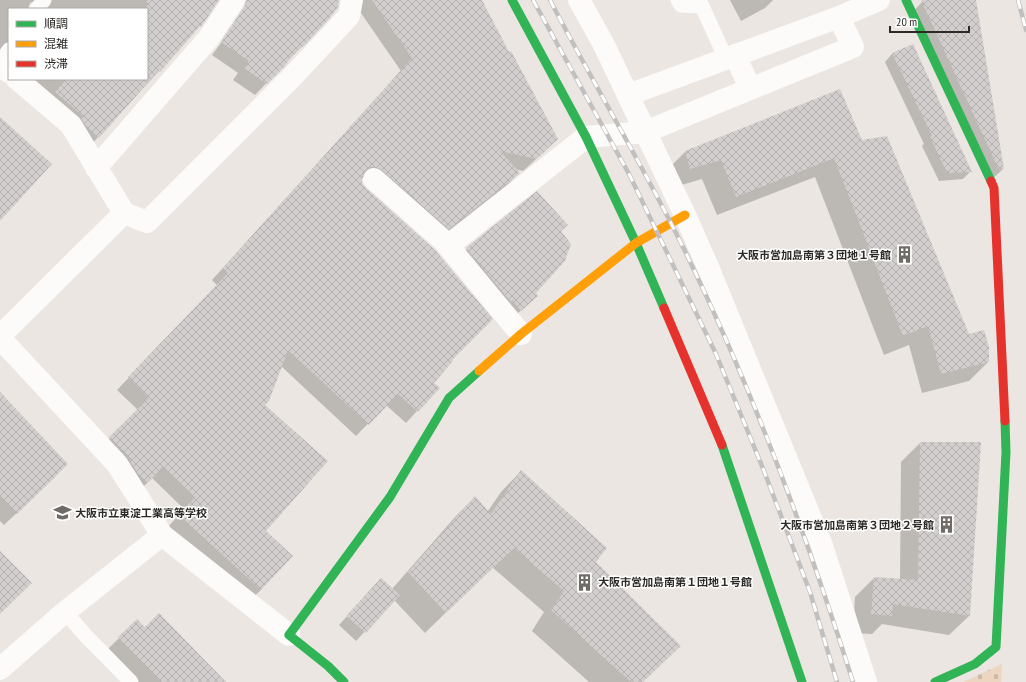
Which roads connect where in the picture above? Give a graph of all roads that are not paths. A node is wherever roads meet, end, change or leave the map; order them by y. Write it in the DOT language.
graph roads {
  1 [pos="44,0"];
  2 [pos="234,0"];
  3 [pos="352,0"];
  4 [pos="512,0"];
  5 [pos="579,0"];
  6 [pos="678,0"];
  7 [pos="879,0"];
  8 [pos="906,0"];
  9 [pos="38,8"];
  10 [pos="839,17"];
  11 [pos="8,52"];
  12 [pos="730,57"];
  13 [pos="0,64"];
  14 [pos="8,71"];
  15 [pos="18,80"];
  16 [pos="750,88"];
  17 [pos="628,95"];
  18 [pos="645,132"];
  19 [pos="586,138"];
  20 [pos="96,168"];
  21 [pos="374,179"];
  22 [pos="124,214"];
  23 [pos="685,215"];
  24 [pos="636,243"];
  25 [pos="448,246"];
  26 [pos="521,334"];
  27 [pos="0,337"];
  28 [pos="162,535"];
  29 [pos="66,612"];
  30 [pos="289,635"];
  31 [pos="0,669"];
  32 [pos="131,682"];
  33 [pos="344,682"];
  34 [pos="802,682"];
  35 [pos="866,682"];
  36 [pos="935,682"];
  1 -- 9 [label="lane"];
  2 -- 20 [label="street"];
  3 -- 22 [label="street"];
  4 -- 19 [label="street"];
  5 -- 17 [label="street"];
  6 -- 12 [label="lane"];
  7 -- 10 [label="street"];
  8 -- 36 [label="street"];
  10 -- 12 [label="street"];
  10 -- 16 [label="street"];
  11 -- 13 [label="lane"];
  12 -- 16 [label="street"];
  12 -- 17 [label="street"];
  13 -- 14 [label="street"];
  15 -- 20 [label="street"];
  16 -- 18 [label="street"];
  17 -- 18 [label="street"];
  18 -- 19 [label="street"];
  18 -- 23 [label="street"];
  19 -- 24 [label="street"];
  19 -- 25 [label="street"];
  20 -- 22 [label="street"];
  21 -- 25 [label="street"];
  22 -- 27 [label="street"];
  23 -- 24 [label="street"];
  23 -- 35 [label="street"];
  24 -- 26 [label="street"];
  24 -- 34 [label="street"];
  25 -- 26 [label="street"];
  26 -- 30 [label="street"];
  27 -- 28 [label="street"];
  28 -- 29 [label="street"];
  28 -- 30 [label="street"];
  29 -- 31 [label="street"];
  29 -- 32 [label="lane"];
  30 -- 33 [label="street"];
}
